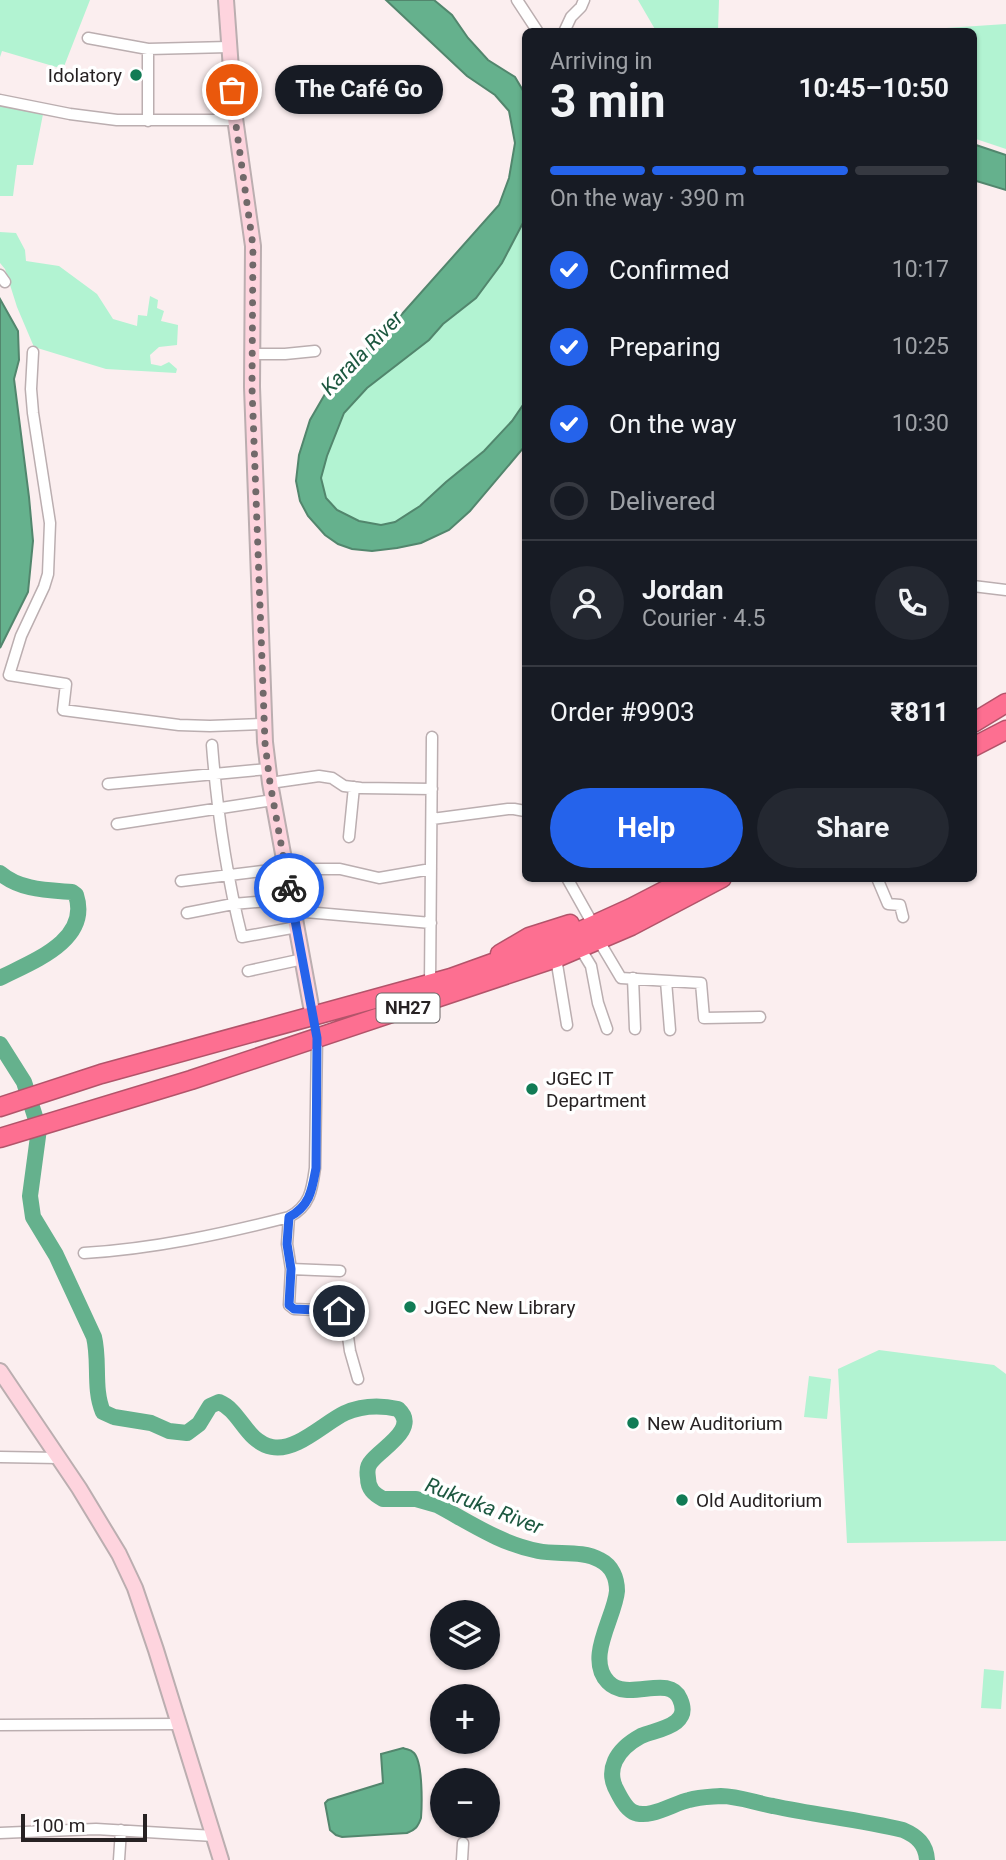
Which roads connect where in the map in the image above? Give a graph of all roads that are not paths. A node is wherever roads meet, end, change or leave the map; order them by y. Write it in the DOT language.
graph roads {
  1 [pos="226,0"];
  2 [pos="517,0"];
  3 [pos="584,0"];
  4 [pos="535,28"];
  5 [pos="566,28"];
  6 [pos="88,38"];
  7 [pos="229,47"];
  8 [pos="149,49"];
  9 [pos="0,100"];
  10 [pos="235,120"];
  11 [pos="148,121"];
  12 [pos="315,351"];
  13 [pos="33,352"];
  14 [pos="253,354"];
  15 [pos="977,586"];
  16 [pos="1006,590"];
  17 [pos="1006,703"];
  18 [pos="977,721"];
  19 [pos="264,723"];
  20 [pos="1006,730"];
  21 [pos="432,737"];
  22 [pos="212,745"];
  23 [pos="977,745"];
  24 [pos="214,774"];
  25 [pos="269,776"];
  26 [pos="108,784"];
  27 [pos="354,788"];
  28 [pos="432,789"];
  29 [pos="273,800"];
  30 [pos="217,808"];
  31 [pos="522,810"];
  32 [pos="432,819"];
  33 [pos="117,824"];
  34 [pos="349,837"];
  35 [pos="431,869"];
  36 [pos="286,870"];
  37 [pos="228,874"];
  38 [pos="181,881"];
  39 [pos="569,882"];
  40 [pos="680,882"];
  41 [pos="714,882"];
  42 [pos="879,882"];
  43 [pos="233,904"];
  44 [pos="293,905"];
  45 [pos="187,913"];
  46 [pos="620,913"];
  47 [pos="903,917"];
  48 [pos="590,919"];
  49 [pos="431,923"];
  50 [pos="297,927"];
  51 [pos="599,941"];
  52 [pos="580,948"];
  53 [pos="556,958"];
  54 [pos="303,959"];
  55 [pos="248,971"];
  56 [pos="485,974"];
  57 [pos="633,978"];
  58 [pos="666,981"];
  59 [pos="430,985"];
  60 [pos="313,1017"];
  61 [pos="760,1017"];
  62 [pos="567,1025"];
  63 [pos="607,1029"];
  64 [pos="635,1029"];
  65 [pos="670,1030"];
  66 [pos="317,1038"];
  67 [pos="0,1107"];
  68 [pos="8,1136"];
  69 [pos="289,1217"];
  70 [pos="85,1253"];
  71 [pos="291,1269"];
  72 [pos="340,1271"];
  73 [pos="0,1372"];
  74 [pos="358,1379"];
  75 [pos="0,1457"];
  76 [pos="59,1458"];
  77 [pos="179,1724"];
  78 [pos="0,1725"];
  79 [pos="121,1830"];
  80 [pos="0,1833"];
  81 [pos="214,1836"];
  82 [pos="463,1843"];
  83 [pos="119,1860"];
  84 [pos="221,1860"];
  85 [pos="462,1860"];
  1 -- 7 [label="street"];
  2 -- 4 [label="street"];
  3 -- 5 [label="street"];
  6 -- 8 [label="street"];
  7 -- 8 [label="street"];
  7 -- 10 [label="street"];
  8 -- 11 [label="street"];
  9 -- 11 [label="street"];
  10 -- 11 [label="street"];
  10 -- 14 [label="street"];
  12 -- 14 [label="street"];
  13 -- 19 [label="street"];
  14 -- 19 [label="street"];
  15 -- 16 [label="street"];
  17 -- 18 [label="highway"];
  19 -- 25 [label="street"];
  20 -- 23 [label="highway"];
  21 -- 28 [label="street"];
  22 -- 24 [label="street"];
  24 -- 25 [label="street"];
  24 -- 26 [label="street"];
  24 -- 30 [label="street"];
  25 -- 27 [label="street"];
  25 -- 29 [label="street"];
  27 -- 28 [label="street"];
  27 -- 34 [label="street"];
  28 -- 32 [label="street"];
  29 -- 30 [label="street"];
  29 -- 36 [label="street"];
  30 -- 33 [label="street"];
  30 -- 37 [label="street"];
  31 -- 32 [label="street"];
  32 -- 35 [label="street"];
  35 -- 36 [label="street"];
  35 -- 49 [label="street"];
  36 -- 37 [label="street"];
  36 -- 44 [label="street"];
  37 -- 38 [label="street"];
  37 -- 43 [label="street"];
  39 -- 48 [label="street"];
  40 -- 46 [label="highway, NH27"];
  41 -- 51 [label="highway, NH27"];
  42 -- 47 [label="street"];
  43 -- 44 [label="street"];
  43 -- 45 [label="street"];
  43 -- 50 [label="street"];
  44 -- 49 [label="street"];
  44 -- 50 [label="street"];
  46 -- 48 [label="highway, NH27"];
  46 -- 56 [label="highway, NH27"];
  48 -- 56 [label="highway, NH27"];
  49 -- 59 [label="street"];
  50 -- 54 [label="street"];
  51 -- 52 [label="highway, NH27"];
  51 -- 57 [label="street"];
  52 -- 53 [label="highway, NH27"];
  52 -- 63 [label="street"];
  53 -- 56 [label="highway, NH27"];
  53 -- 62 [label="street"];
  54 -- 55 [label="street"];
  54 -- 60 [label="street"];
  56 -- 59 [label="highway, NH27"];
  56 -- 66 [label="highway, NH27"];
  57 -- 58 [label="street"];
  57 -- 64 [label="street"];
  58 -- 61 [label="street"];
  58 -- 65 [label="street"];
  59 -- 60 [label="highway, NH27"];
  60 -- 66 [label="highway"];
  60 -- 67 [label="highway, NH27"];
  66 -- 68 [label="highway, NH27"];
  66 -- 69 [label="street"];
  69 -- 70 [label="street"];
  69 -- 71 [label="street"];
  71 -- 72 [label="street"];
  71 -- 74 [label="street"];
  73 -- 76 [label="street"];
  75 -- 76 [label="street"];
  76 -- 77 [label="street"];
  77 -- 78 [label="street"];
  77 -- 81 [label="street"];
  79 -- 80 [label="street"];
  79 -- 81 [label="street"];
  79 -- 83 [label="street"];
  81 -- 84 [label="street"];
  82 -- 85 [label="street"];
}
